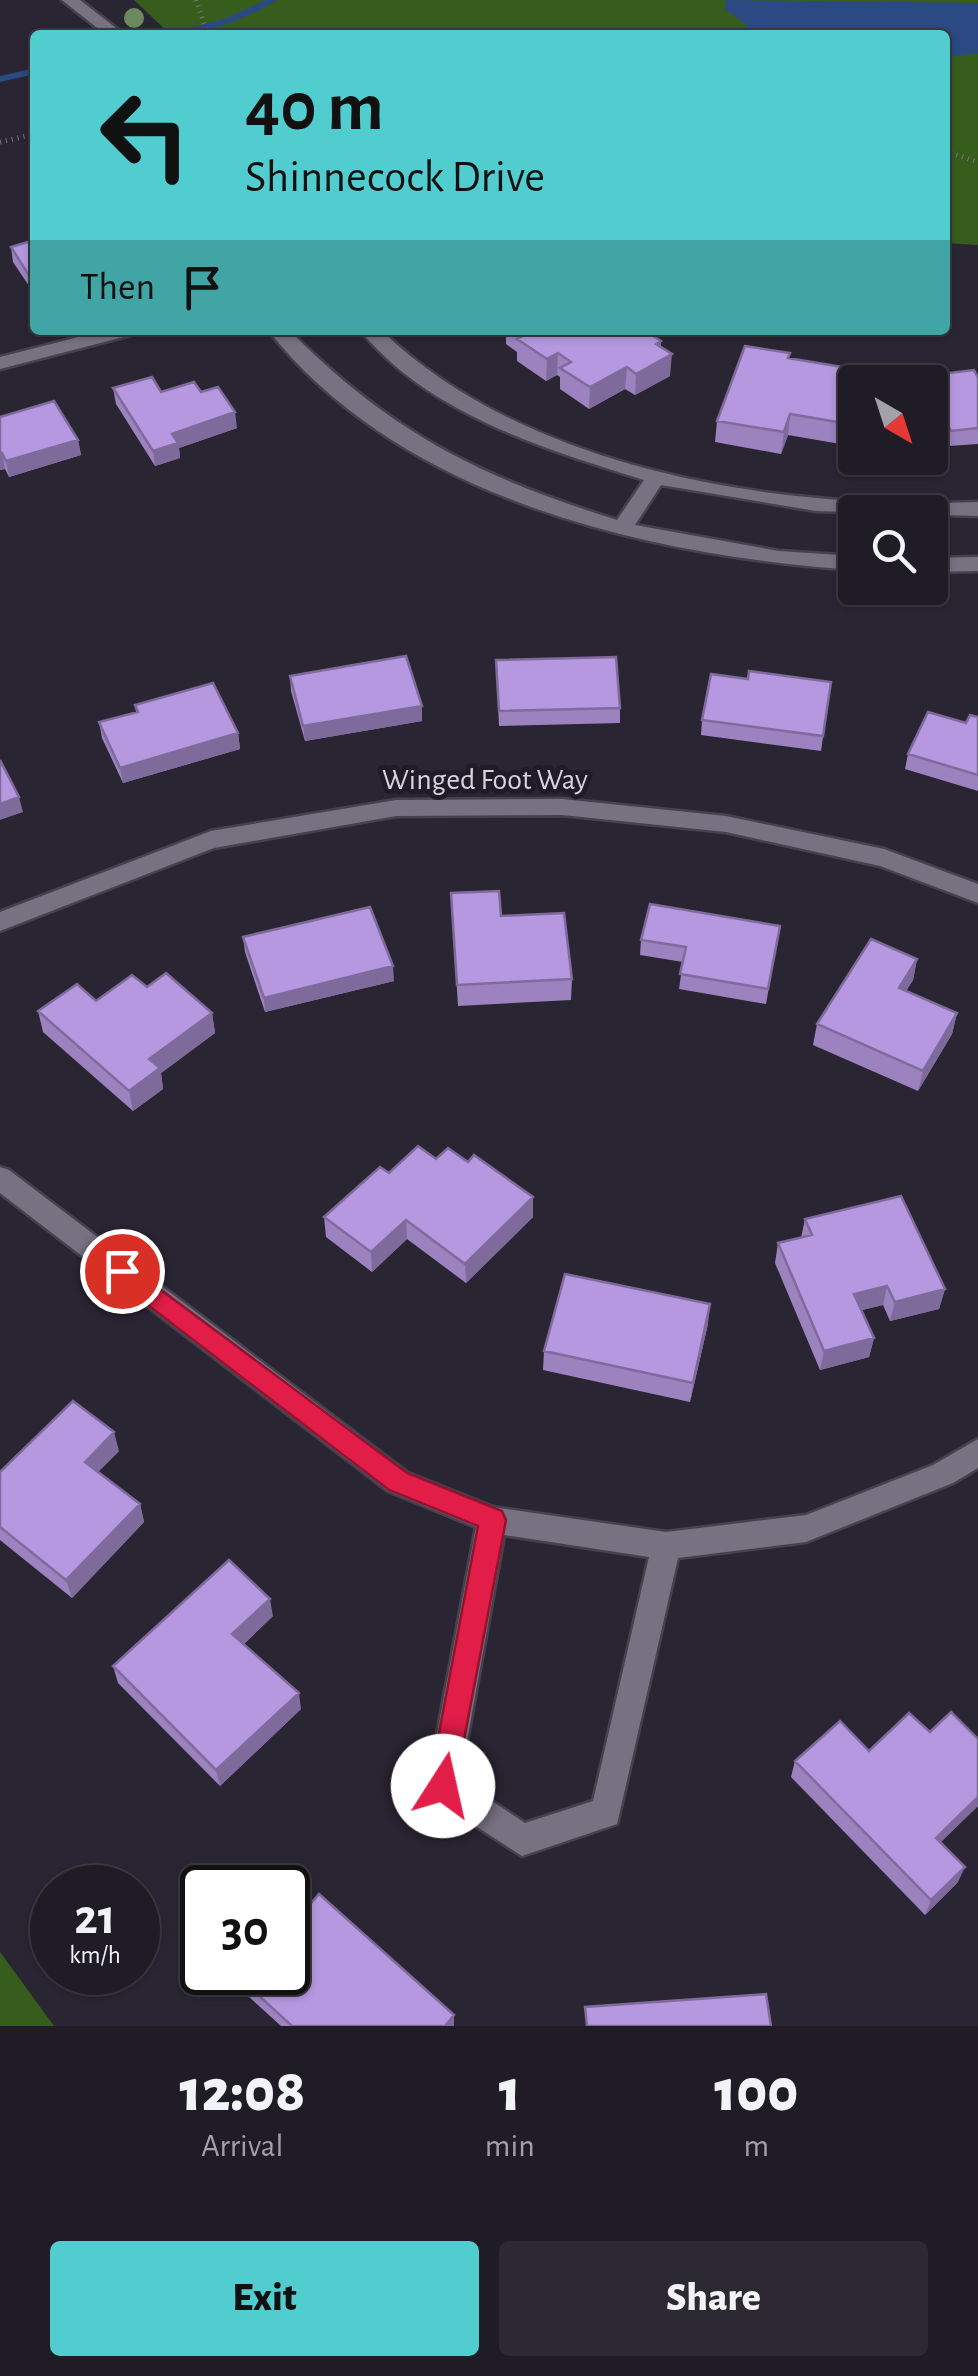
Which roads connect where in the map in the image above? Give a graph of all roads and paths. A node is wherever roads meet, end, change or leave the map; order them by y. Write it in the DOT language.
graph roads {
  1 [pos="70,0"];
  2 [pos="196,0"];
  3 [pos="110,30"];
  4 [pos="206,30"];
  5 [pos="30,135"];
  6 [pos="0,142"];
  7 [pos="950,153"];
  8 [pos="978,162"];
  9 [pos="109,335"];
  10 [pos="283,335"];
  11 [pos="376,335"];
  12 [pos="0,363"];
  13 [pos="656,477"];
  14 [pos="978,508"];
  15 [pos="624,527"];
  16 [pos="838,561"];
  17 [pos="978,564"];
  18 [pos="948,565"];
  19 [pos="978,894"];
  20 [pos="0,922"];
  21 [pos="0,1178"];
  22 [pos="978,1452"];
  23 [pos="492,1520"];
  24 [pos="666,1546"];
  1 -- 3 [label="street"];
  2 -- 4 [label="path"];
  5 -- 6 [label="path"];
  7 -- 8 [label="path"];
  9 -- 12 [label="street"];
  10 -- 15 [label="street"];
  11 -- 13 [label="street"];
  13 -- 14 [label="street"];
  13 -- 15 [label="street"];
  15 -- 16 [label="street"];
  17 -- 18 [label="street"];
  19 -- 20 [label="street, Winged Foot Way"];
  21 -- 23 [label="street"];
  22 -- 24 [label="street"];
  23 -- 24 [label="street"];
  23 -- 24 [label="street"];
}
